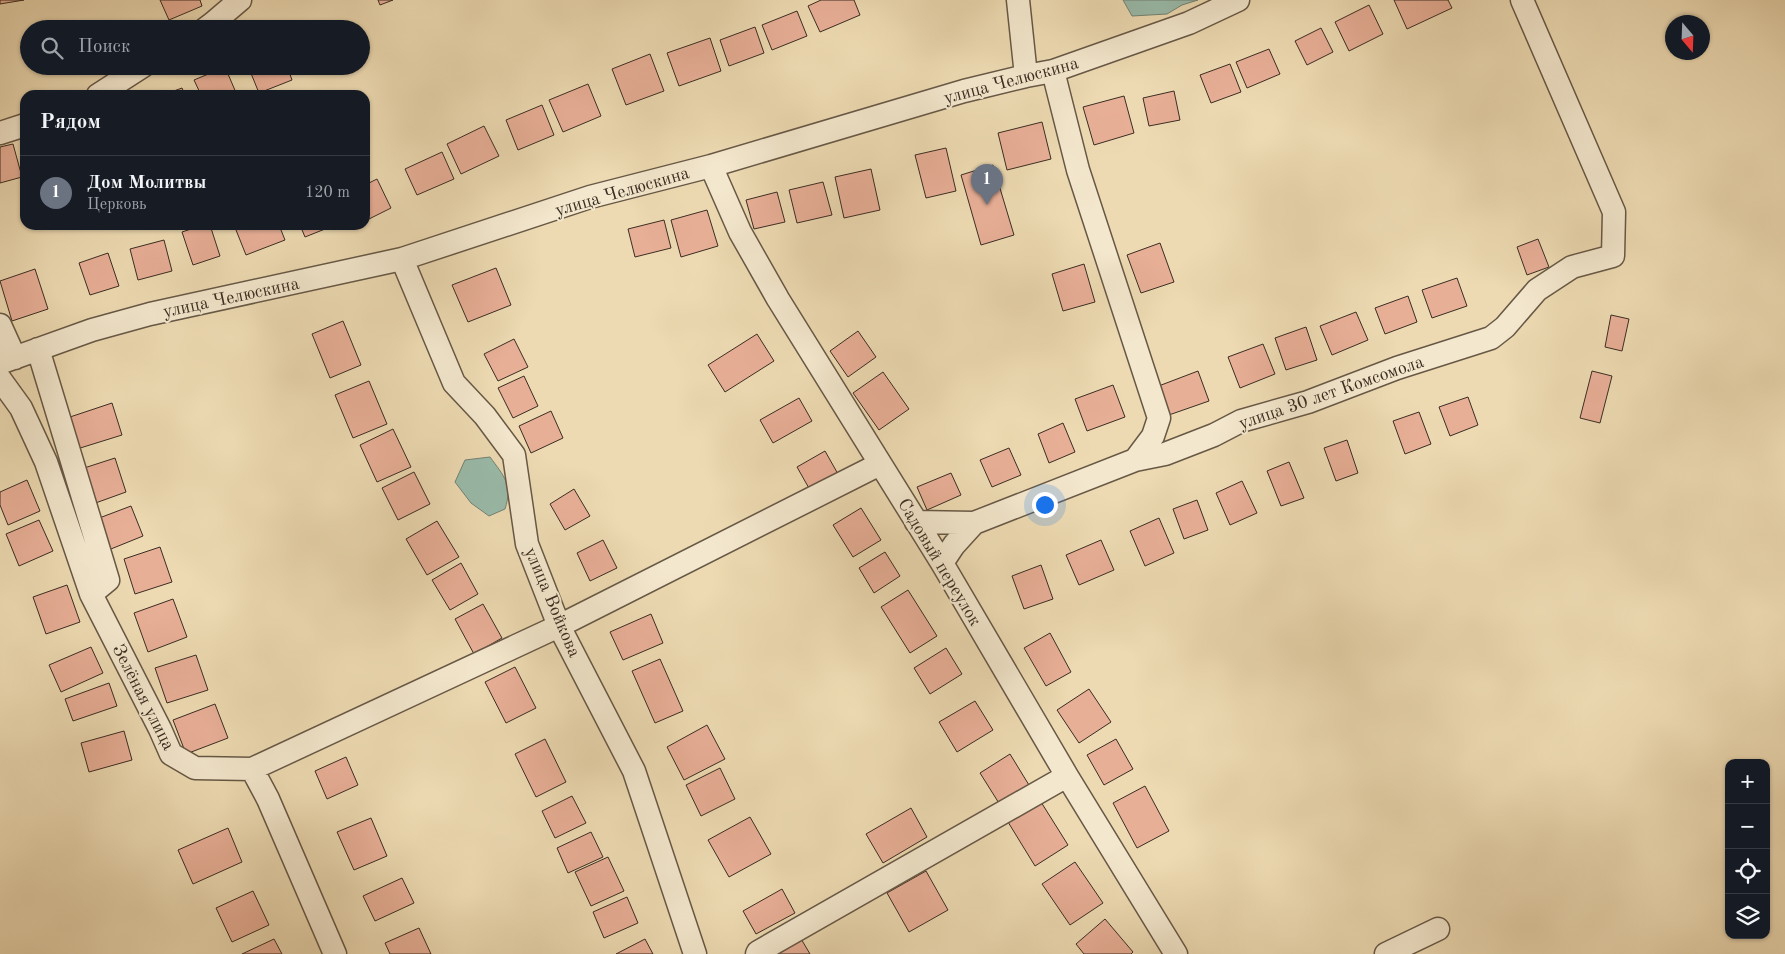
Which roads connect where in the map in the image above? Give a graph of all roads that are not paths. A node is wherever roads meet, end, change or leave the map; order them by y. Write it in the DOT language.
graph roads {
  1 [pos="240,0"];
  2 [pos="1018,0"];
  3 [pos="1238,0"];
  4 [pos="1522,0"];
  5 [pos="217,20"];
  6 [pos="1053,71"];
  7 [pos="129,75"];
  8 [pos="1026,76"];
  9 [pos="106,90"];
  10 [pos="20,127"];
  11 [pos="0,133"];
  12 [pos="711,166"];
  13 [pos="402,260"];
  14 [pos="0,325"];
  15 [pos="38,349"];
  16 [pos="7,361"];
  17 [pos="0,379"];
  18 [pos="1159,418"];
  19 [pos="1184,447"];
  20 [pos="1135,460"];
  21 [pos="880,464"];
  22 [pos="916,522"];
  23 [pos="974,524"];
  24 [pos="942,563"];
  25 [pos="91,594"];
  26 [pos="558,626"];
  27 [pos="252,769"];
  28 [pos="1067,776"];
  29 [pos="1438,928"];
  30 [pos="335,954"];
  31 [pos="695,954"];
  32 [pos="757,954"];
  33 [pos="1176,954"];
  34 [pos="1386,954"];
  1 -- 5 [label="street"];
  2 -- 8 [label="street"];
  3 -- 6 [label="street, улица Челюскина"];
  4 -- 19 [label="street, улица 30 лет Комсомола"];
  6 -- 8 [label="street, улица Челюскина"];
  6 -- 18 [label="street"];
  7 -- 9 [label="street"];
  8 -- 12 [label="street, улица Челюскина"];
  10 -- 11 [label="street"];
  12 -- 13 [label="street, улица Челюскина"];
  12 -- 21 [label="street, Садовый переулок"];
  13 -- 15 [label="street, улица Челюскина"];
  13 -- 26 [label="street, улица Войкова"];
  14 -- 16 [label="street"];
  15 -- 16 [label="street, улица Челюскина"];
  15 -- 25 [label="street"];
  17 -- 25 [label="street, Зелёная улица"];
  18 -- 19 [label="street"];
  18 -- 20 [label="street"];
  19 -- 20 [label="street, улица 30 лет Комсомола"];
  20 -- 23 [label="street, улица 30 лет Комсомола"];
  21 -- 22 [label="street, Садовый переулок"];
  21 -- 26 [label="street"];
  22 -- 23 [label="street, улица 30 лет Комсомола"];
  22 -- 24 [label="street, Садовый переулок"];
  23 -- 24 [label="street, улица 30 лет Комсомола"];
  24 -- 28 [label="street, Садовый переулок"];
  25 -- 27 [label="street, Зелёная улица"];
  26 -- 27 [label="street"];
  26 -- 31 [label="street, улица Войкова"];
  27 -- 30 [label="street"];
  28 -- 32 [label="street"];
  28 -- 33 [label="street, Садовый переулок"];
  29 -- 34 [label="street"];
}
